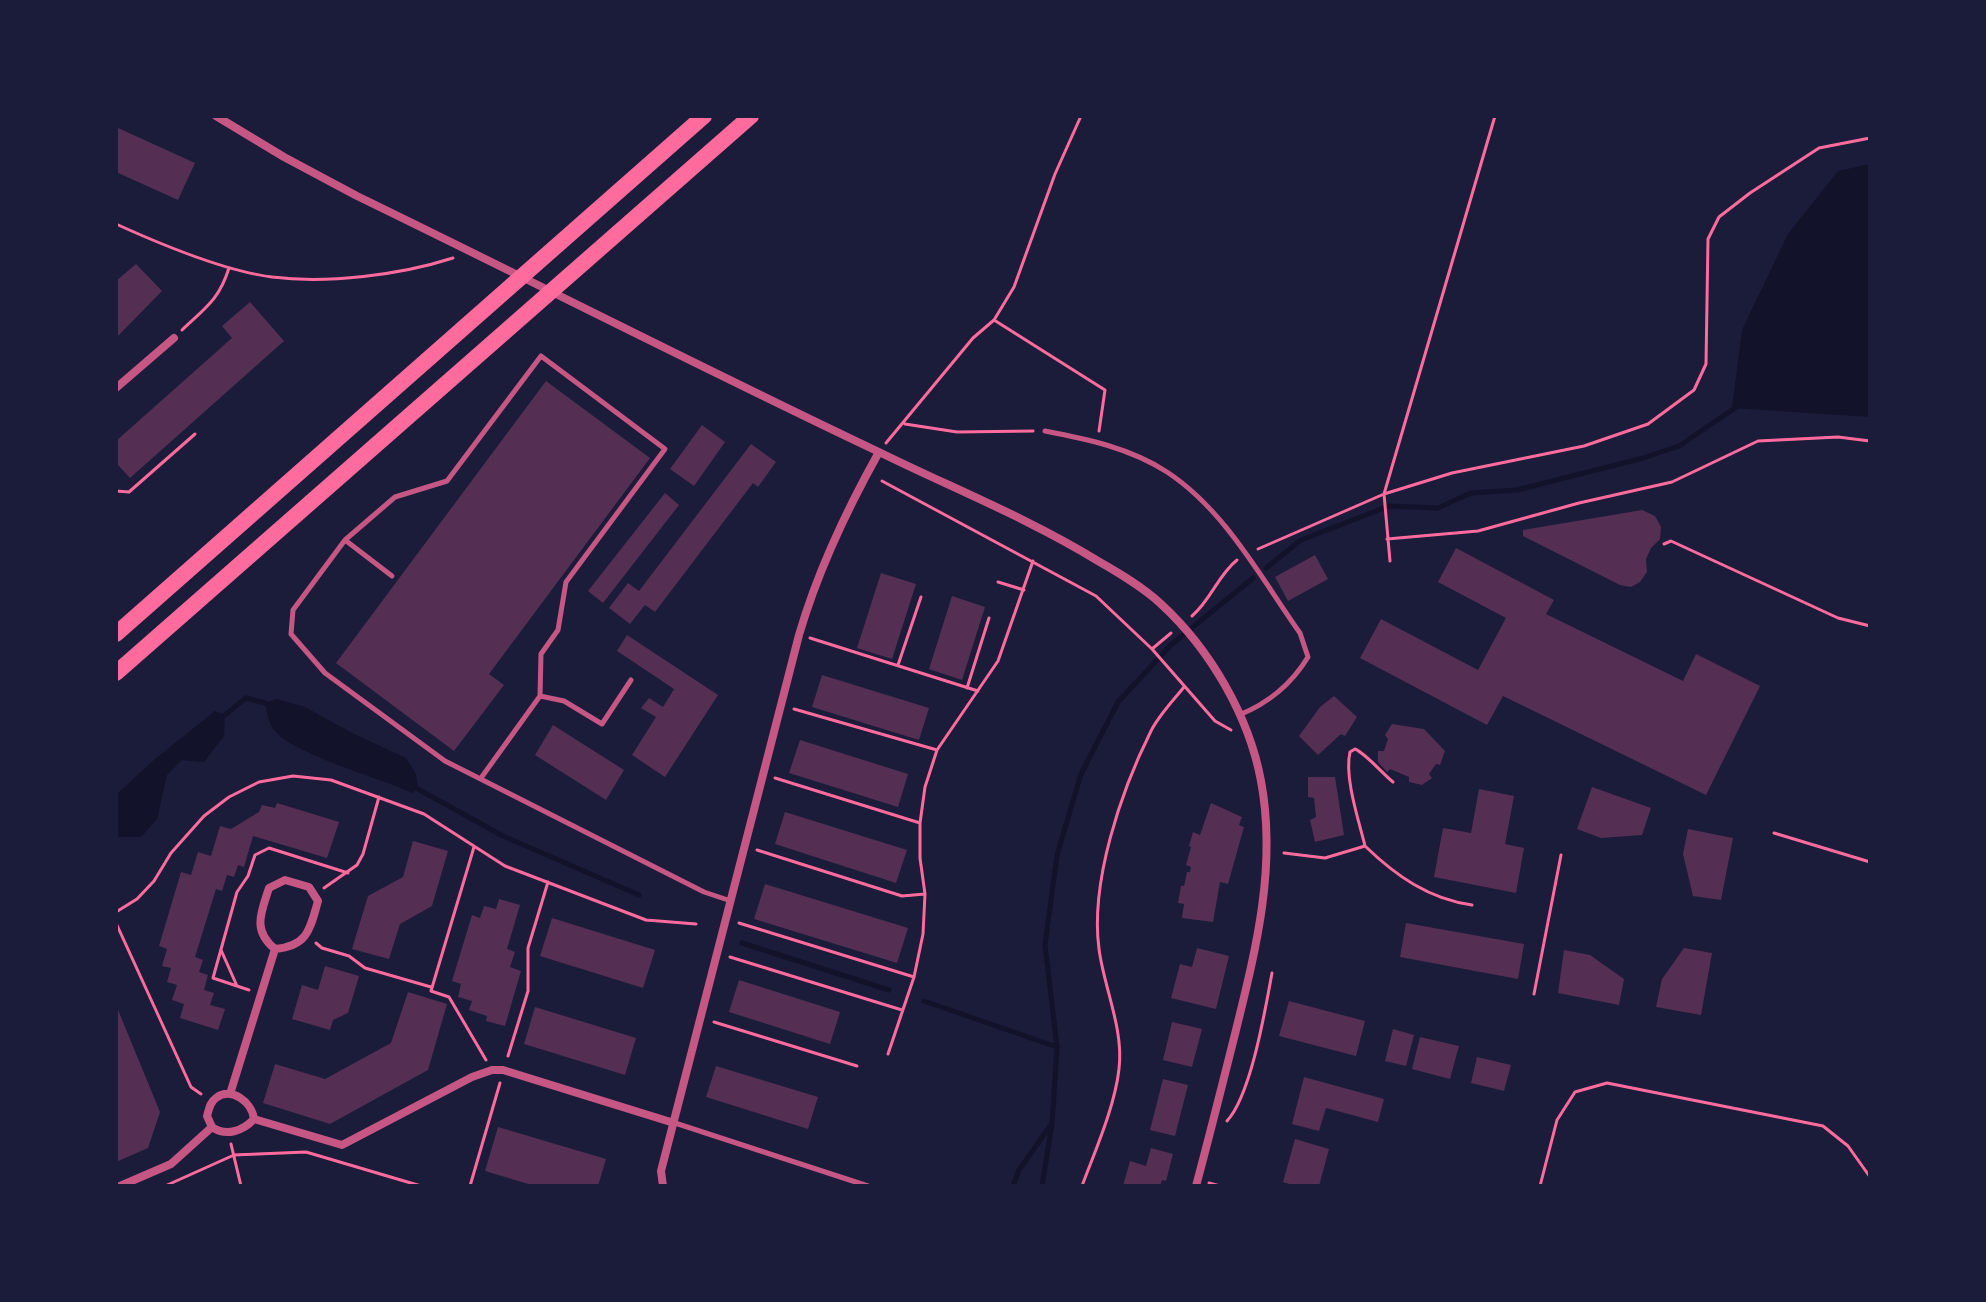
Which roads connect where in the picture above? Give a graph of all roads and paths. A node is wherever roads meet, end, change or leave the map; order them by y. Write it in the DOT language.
graph roads {
  1 [pos="216,116"];
  2 [pos="704,116"];
  3 [pos="751,116"];
  4 [pos="1081,116"];
  5 [pos="1495,116"];
  6 [pos="1870,138"];
  7 [pos="116,224"];
  8 [pos="453,258"];
  9 [pos="229,268"];
  10 [pos="994,320"];
  11 [pos="174,338"];
  12 [pos="116,388"];
  13 [pos="903,423"];
  14 [pos="1045,431"];
  15 [pos="195,434"];
  16 [pos="1098,441"];
  17 [pos="1870,441"];
  18 [pos="879,452"];
  19 [pos="882,481"];
  20 [pos="116,491"];
  21 [pos="1384,494"];
  22 [pos="1387,539"];
  23 [pos="345,540"];
  24 [pos="1664,544"];
  25 [pos="1245,554"];
  26 [pos="1033,561"];
  27 [pos="1390,561"];
  28 [pos="392,576"];
  29 [pos="998,582"];
  30 [pos="1024,590"];
  31 [pos="921,597"];
  32 [pos="1199,609"];
  33 [pos="989,618"];
  34 [pos="1870,626"];
  35 [pos="116,634"];
  36 [pos="810,638"];
  37 [pos="898,665"];
  38 [pos="116,673"];
  39 [pos="631,680"];
  40 [pos="1184,687"];
  41 [pos="967,688"];
  42 [pos="978,691"];
  43 [pos="540,696"];
  44 [pos="792,708"];
  45 [pos="1239,715"];
  46 [pos="1234,732"];
  47 [pos="937,750"];
  48 [pos="481,778"];
  49 [pos="775,778"];
  50 [pos="1393,782"];
  51 [pos="379,797"];
  52 [pos="920,823"];
  53 [pos="1774,833"];
  54 [pos="1365,846"];
  55 [pos="474,847"];
  56 [pos="757,850"];
  57 [pos="1284,853"];
  58 [pos="1561,855"];
  59 [pos="1870,862"];
  60 [pos="548,882"];
  61 [pos="314,894"];
  62 [pos="925,894"];
  63 [pos="731,901"];
  64 [pos="1472,905"];
  65 [pos="116,912"];
  66 [pos="116,923"];
  67 [pos="739,923"];
  68 [pos="696,924"];
  69 [pos="308,935"];
  70 [pos="275,949"];
  71 [pos="221,950"];
  72 [pos="730,957"];
  73 [pos="1272,973"];
  74 [pos="914,977"];
  75 [pos="237,986"];
  76 [pos="432,987"];
  77 [pos="1534,994"];
  78 [pos="902,1010"];
  79 [pos="714,1022"];
  80 [pos="888,1054"];
  81 [pos="857,1066"];
  82 [pos="492,1070"];
  83 [pos="503,1070"];
  84 [pos="230,1094"];
  85 [pos="212,1102"];
  86 [pos="254,1119"];
  87 [pos="674,1123"];
  88 [pos="212,1127"];
  89 [pos="1222,1127"];
  90 [pos="234,1155"];
  91 [pos="1870,1177"];
  92 [pos="120,1186"];
  93 [pos="165,1186"];
  94 [pos="241,1186"];
  95 [pos="421,1186"];
  96 [pos="470,1186"];
  97 [pos="663,1186"];
  98 [pos="868,1186"];
  99 [pos="1082,1186"];
  100 [pos="1196,1186"];
  101 [pos="1540,1186"];
  1 -- 18 [label="street"];
  2 -- 35 [label="highway"];
  3 -- 38 [label="highway"];
  4 -- 10 [label="path"];
  5 -- 21 [label="path"];
  6 -- 21 [label="path"];
  7 -- 9 [label="path"];
  8 -- 9 [label="path"];
  9 -- 11 [label="path"];
  10 -- 13 [label="path"];
  10 -- 16 [label="path"];
  11 -- 12 [label="street"];
  13 -- 14 [label="path"];
  13 -- 18 [label="path"];
  14 -- 16 [label="lane"];
  15 -- 20 [label="path"];
  16 -- 25 [label="lane"];
  17 -- 22 [label="path"];
  18 -- 45 [label="street"];
  18 -- 63 [label="street"];
  19 -- 26 [label="path"];
  21 -- 22 [label="path"];
  21 -- 25 [label="path"];
  22 -- 27 [label="path"];
  23 -- 28 [label="lane"];
  23 -- 43 [label="lane"];
  23 -- 48 [label="lane"];
  24 -- 34 [label="path"];
  25 -- 32 [label="path"];
  25 -- 45 [label="lane"];
  26 -- 30 [label="path"];
  26 -- 40 [label="path"];
  29 -- 30 [label="path"];
  30 -- 42 [label="path"];
  31 -- 37 [label="path"];
  33 -- 41 [label="path"];
  36 -- 37 [label="path"];
  37 -- 41 [label="path"];
  39 -- 43 [label="lane"];
  40 -- 46 [label="path"];
  40 -- 99 [label="path"];
  41 -- 42 [label="path"];
  42 -- 47 [label="path"];
  43 -- 48 [label="lane"];
  44 -- 47 [label="path"];
  45 -- 100 [label="street"];
  47 -- 52 [label="path"];
  48 -- 63 [label="lane"];
  49 -- 52 [label="path"];
  50 -- 54 [label="path"];
  51 -- 55 [label="path"];
  51 -- 61 [label="path"];
  51 -- 65 [label="path"];
  52 -- 62 [label="path"];
  53 -- 59 [label="path"];
  54 -- 57 [label="path"];
  54 -- 64 [label="path"];
  55 -- 60 [label="path"];
  55 -- 76 [label="path"];
  56 -- 62 [label="path"];
  58 -- 77 [label="path"];
  60 -- 68 [label="path"];
  60 -- 83 [label="path"];
  61 -- 69 [label="street"];
  61 -- 70 [label="street"];
  62 -- 74 [label="path"];
  63 -- 87 [label="street"];
  66 -- 85 [label="path"];
  67 -- 74 [label="path"];
  69 -- 70 [label="street"];
  69 -- 76 [label="path"];
  70 -- 84 [label="street"];
  71 -- 75 [label="path"];
  72 -- 78 [label="path"];
  73 -- 89 [label="path"];
  74 -- 78 [label="path"];
  76 -- 82 [label="path"];
  78 -- 80 [label="path"];
  79 -- 81 [label="path"];
  82 -- 83 [label="street"];
  82 -- 86 [label="street"];
  83 -- 87 [label="street"];
  83 -- 96 [label="path"];
  84 -- 85 [label="street"];
  84 -- 86 [label="street"];
  85 -- 88 [label="street"];
  86 -- 88 [label="street"];
  87 -- 97 [label="street"];
  87 -- 98 [label="lane"];
  88 -- 92 [label="street"];
  90 -- 93 [label="path"];
  90 -- 94 [label="path"];
  90 -- 95 [label="path"];
  91 -- 101 [label="path"];
}
